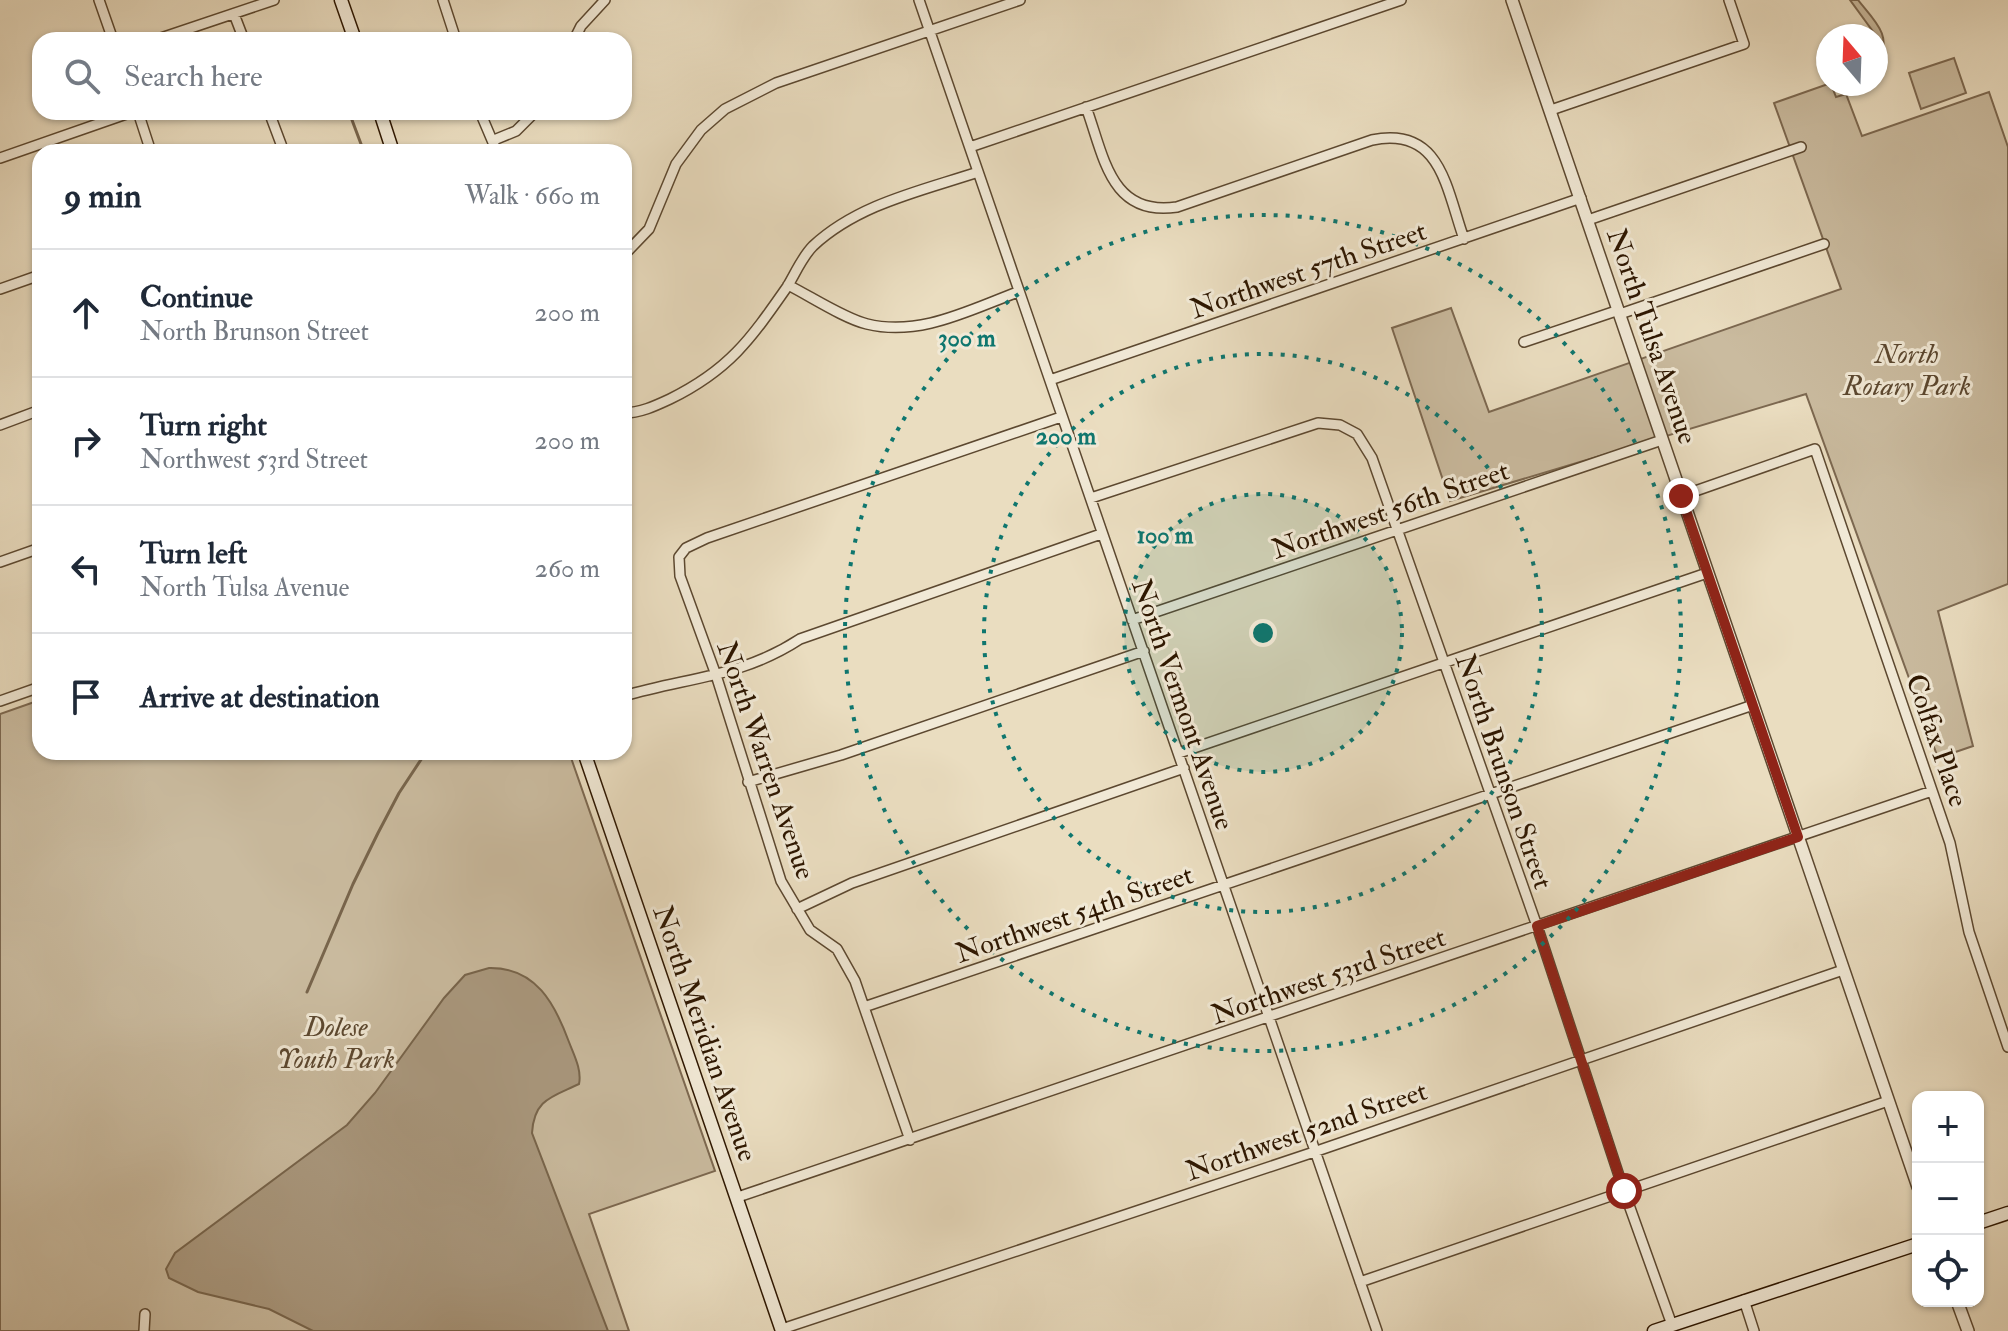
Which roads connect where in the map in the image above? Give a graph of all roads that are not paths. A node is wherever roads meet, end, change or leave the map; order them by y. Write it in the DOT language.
graph roads {
  1 [pos="99,0"];
  2 [pos="274,0"];
  3 [pos="443,0"];
  4 [pos="605,0"];
  5 [pos="919,0"];
  6 [pos="1020,0"];
  7 [pos="1401,0"];
  8 [pos="1512,0"];
  9 [pos="1729,0"];
  10 [pos="343,1"];
  11 [pos="234,14"];
  12 [pos="931,31"];
  13 [pos="110,32"];
  14 [pos="179,32"];
  15 [pos="241,32"];
  16 [pos="353,32"];
  17 [pos="453,32"];
  18 [pos="578,32"];
  19 [pos="1086,107"];
  20 [pos="1551,110"];
  21 [pos="112,120"];
  22 [pos="138,120"];
  23 [pos="272,120"];
  24 [pos="383,120"];
  25 [pos="484,120"];
  26 [pos="527,120"];
  27 [pos="494,140"];
  28 [pos="41,144"];
  29 [pos="148,144"];
  30 [pos="281,144"];
  31 [pos="390,144"];
  32 [pos="495,144"];
  33 [pos="32,147"];
  34 [pos="970,147"];
  35 [pos="1801,147"];
  36 [pos="0,158"];
  37 [pos="978,172"];
  38 [pos="1581,198"];
  39 [pos="1588,220"];
  40 [pos="1464,239"];
  41 [pos="1824,244"];
  42 [pos="632,247"];
  43 [pos="32,278"];
  44 [pos="788,285"];
  45 [pos="0,289"];
  46 [pos="1018,292"];
  47 [pos="1619,312"];
  48 [pos="1524,342"];
  49 [pos="1050,380"];
  50 [pos="632,411"];
  51 [pos="32,413"];
  52 [pos="1061,417"];
  53 [pos="0,425"];
  54 [pos="1662,440"];
  55 [pos="1681,496"];
  56 [pos="1091,498"];
  57 [pos="1398,529"];
  58 [pos="1101,534"];
  59 [pos="32,551"];
  60 [pos="0,562"];
  61 [pos="1707,573"];
  62 [pos="1132,620"];
  63 [pos="1144,651"];
  64 [pos="1444,663"];
  65 [pos="716,675"];
  66 [pos="32,690"];
  67 [pos="632,694"];
  68 [pos="0,701"];
  69 [pos="1753,705"];
  70 [pos="1179,753"];
  71 [pos="587,760"];
  72 [pos="1184,768"];
  73 [pos="748,782"];
  74 [pos="1932,791"];
  75 [pos="1489,794"];
  76 [pos="1798,837"];
  77 [pos="1223,885"];
  78 [pos="797,909"];
  79 [pos="1537,926"];
  80 [pos="1843,970"];
  81 [pos="864,1007"];
  82 [pos="1269,1019"];
  83 [pos="2008,1047"];
  84 [pos="1579,1059"];
  85 [pos="1888,1101"];
  86 [pos="910,1140"];
  87 [pos="1314,1152"];
  88 [pos="1912,1170"];
  89 [pos="1624,1191"];
  90 [pos="738,1197"];
  91 [pos="2008,1213"];
  92 [pos="1984,1221"];
  93 [pos="1912,1246"];
  94 [pos="1360,1282"];
  95 [pos="1744,1300"];
  96 [pos="1959,1307"];
  97 [pos="145,1314"];
  98 [pos="1672,1325"];
  99 [pos="782,1330"];
  100 [pos="144,1331"];
  101 [pos="1377,1331"];
  102 [pos="1654,1331"];
  103 [pos="1754,1331"];
  104 [pos="1968,1331"];
  1 -- 13 [label="street"];
  2 -- 11 [label="street"];
  3 -- 17 [label="street"];
  4 -- 18 [label="street"];
  5 -- 12 [label="street, North Vermont Avenue"];
  6 -- 12 [label="street"];
  7 -- 19 [label="street"];
  8 -- 20 [label="street, North Tulsa Avenue"];
  9 -- 20 [label="street"];
  10 -- 16 [label="main road"];
  11 -- 14 [label="street"];
  11 -- 15 [label="street"];
  12 -- 34 [label="street, North Vermont Avenue"];
  12 -- 42 [label="street"];
  19 -- 34 [label="street"];
  19 -- 40 [label="street"];
  20 -- 38 [label="street, North Tulsa Avenue"];
  21 -- 28 [label="street"];
  22 -- 29 [label="street"];
  23 -- 30 [label="street"];
  24 -- 31 [label="main road"];
  25 -- 27 [label="street"];
  26 -- 27 [label="street"];
  27 -- 32 [label="street"];
  33 -- 36 [label="street"];
  34 -- 37 [label="street, North Vermont Avenue"];
  35 -- 39 [label="street"];
  37 -- 44 [label="street"];
  37 -- 46 [label="street, North Vermont Avenue"];
  38 -- 39 [label="street, North Tulsa Avenue"];
  38 -- 40 [label="street, Northwest 57th Street"];
  39 -- 47 [label="street, North Tulsa Avenue"];
  40 -- 49 [label="street, Northwest 57th Street"];
  41 -- 47 [label="street"];
  43 -- 45 [label="street"];
  44 -- 46 [label="street"];
  44 -- 50 [label="street"];
  46 -- 49 [label="street, North Vermont Avenue"];
  47 -- 48 [label="street"];
  47 -- 54 [label="street, North Tulsa Avenue"];
  49 -- 52 [label="street, North Vermont Avenue"];
  51 -- 53 [label="street"];
  52 -- 56 [label="street, North Vermont Avenue"];
  52 -- 65 [label="street, North Warren Avenue"];
  54 -- 55 [label="street, North Tulsa Avenue"];
  54 -- 57 [label="street, Northwest 56th Street"];
  55 -- 61 [label="street, North Tulsa Avenue"];
  55 -- 74 [label="street, Colfax Place"];
  56 -- 57 [label="street, North Brunson Street"];
  56 -- 58 [label="street, North Vermont Avenue"];
  57 -- 62 [label="street, Northwest 56th Street"];
  57 -- 64 [label="street, North Brunson Street"];
  58 -- 62 [label="street, North Vermont Avenue"];
  58 -- 65 [label="street"];
  59 -- 60 [label="street"];
  61 -- 64 [label="street"];
  61 -- 69 [label="street, North Tulsa Avenue"];
  62 -- 63 [label="street, North Vermont Avenue"];
  63 -- 70 [label="street, North Vermont Avenue"];
  63 -- 73 [label="street"];
  64 -- 70 [label="street"];
  64 -- 75 [label="street, North Brunson Street"];
  65 -- 67 [label="street"];
  65 -- 73 [label="street, North Warren Avenue"];
  66 -- 68 [label="street"];
  69 -- 75 [label="street, Northwest 54th Street"];
  69 -- 76 [label="street, North Tulsa Avenue"];
  70 -- 72 [label="street, North Vermont Avenue"];
  71 -- 90 [label="main road, North Meridian Avenue"];
  72 -- 77 [label="street, North Vermont Avenue"];
  72 -- 78 [label="street"];
  73 -- 78 [label="street, North Warren Avenue"];
  74 -- 76 [label="street, Northwest 53rd Street"];
  74 -- 83 [label="street, Colfax Place"];
  75 -- 77 [label="street, Northwest 54th Street"];
  75 -- 79 [label="street, North Brunson Street"];
  76 -- 79 [label="street, Northwest 53rd Street"];
  76 -- 80 [label="street, North Tulsa Avenue"];
  77 -- 81 [label="street, Northwest 54th Street"];
  77 -- 82 [label="street, North Vermont Avenue"];
  78 -- 81 [label="street, North Warren Avenue"];
  79 -- 82 [label="street, Northwest 53rd Street"];
  79 -- 84 [label="street, North Brunson Street"];
  80 -- 84 [label="street, Northwest 52nd Street"];
  80 -- 85 [label="street, North Tulsa Avenue"];
  81 -- 86 [label="street, North Warren Avenue"];
  82 -- 86 [label="street, Northwest 53rd Street"];
  82 -- 87 [label="street, North Vermont Avenue"];
  84 -- 87 [label="street, Northwest 52nd Street"];
  84 -- 89 [label="street, North Brunson Street"];
  85 -- 88 [label="street, North Tulsa Avenue"];
  85 -- 89 [label="street"];
  86 -- 90 [label="street, Northwest 53rd Street"];
  87 -- 94 [label="street, North Vermont Avenue"];
  87 -- 99 [label="street, Northwest 52nd Street"];
  89 -- 94 [label="street"];
  89 -- 98 [label="street, North Brunson Street"];
  90 -- 99 [label="main road, North Meridian Avenue"];
  91 -- 92 [label="main road"];
  93 -- 95 [label="main road"];
  94 -- 101 [label="street, North Vermont Avenue"];
  95 -- 98 [label="main road"];
  95 -- 103 [label="street"];
  96 -- 104 [label="street"];
  97 -- 100 [label="street"];
  98 -- 102 [label="main road"];
}
